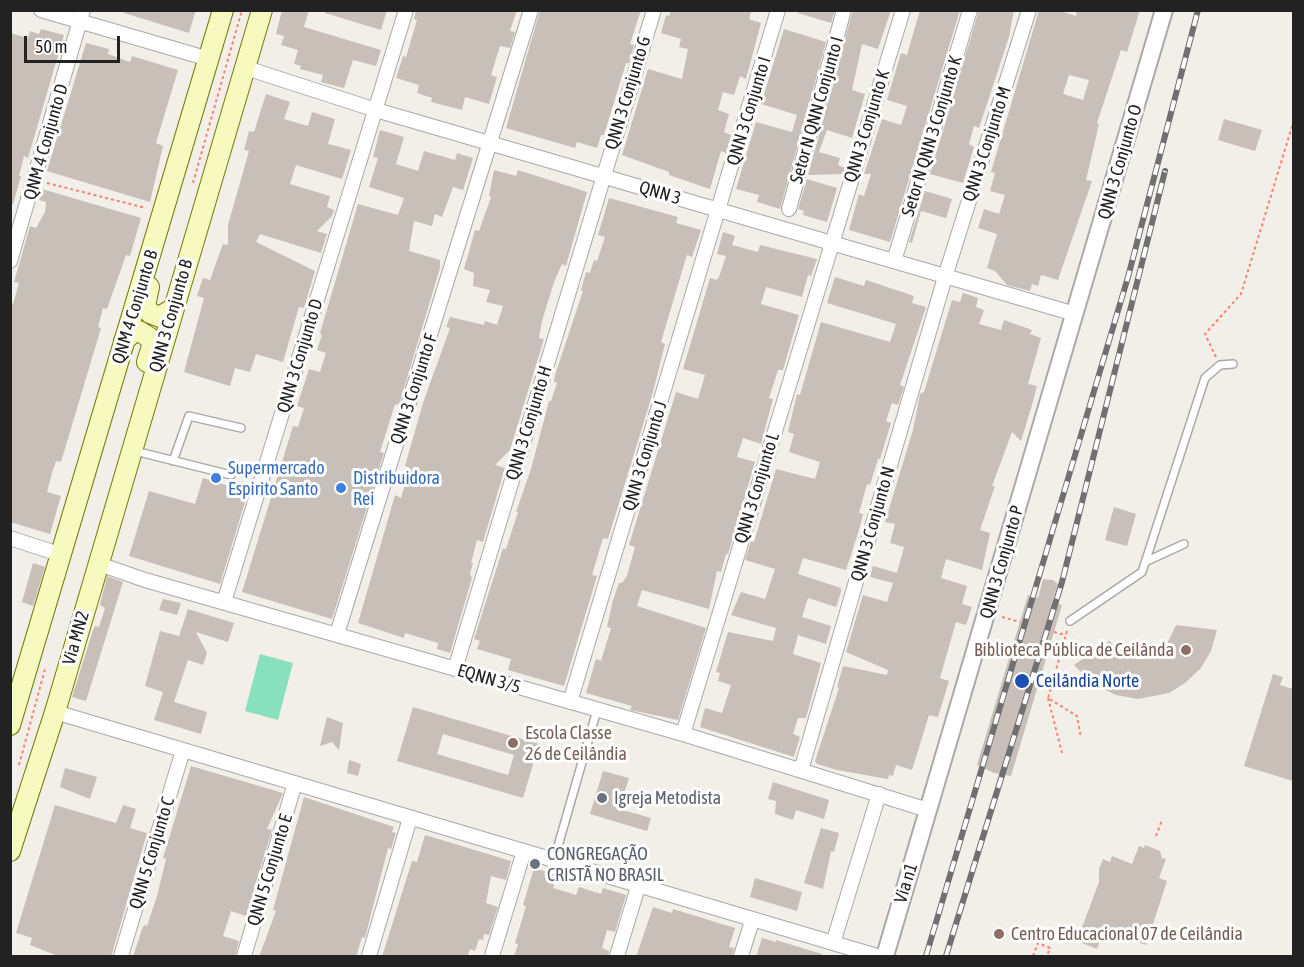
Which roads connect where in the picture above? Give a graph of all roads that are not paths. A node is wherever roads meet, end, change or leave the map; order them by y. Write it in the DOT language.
graph roads {
  1 [pos="41,10"];
  2 [pos="223,10"];
  3 [pos="262,10"];
  4 [pos="405,10"];
  5 [pos="531,10"];
  6 [pos="654,10"];
  7 [pos="778,10"];
  8 [pos="844,10"];
  9 [pos="903,10"];
  10 [pos="970,10"];
  11 [pos="1029,10"];
  12 [pos="1164,10"];
  13 [pos="81,16"];
  14 [pos="209,59"];
  15 [pos="246,68"];
  16 [pos="376,110"];
  17 [pos="491,144"];
  18 [pos="603,176"];
  19 [pos="174,179"];
  20 [pos="789,209"];
  21 [pos="719,211"];
  22 [pos="831,242"];
  23 [pos="10,261"];
  24 [pos="894,261"];
  25 [pos="945,277"];
  26 [pos="172,309"];
  27 [pos="1075,314"];
  28 [pos="124,341"];
  29 [pos="1233,364"];
  30 [pos="241,428"];
  31 [pos="132,450"];
  32 [pos="173,461"];
  33 [pos="231,475"];
  34 [pos="120,490"];
  35 [pos="10,538"];
  36 [pos="1184,544"];
  37 [pos="62,555"];
  38 [pos="1147,561"];
  39 [pos="99,564"];
  40 [pos="224,602"];
  41 [pos="1070,621"];
  42 [pos="337,634"];
  43 [pos="454,669"];
  44 [pos="14,700"];
  45 [pos="570,702"];
  46 [pos="597,709"];
  47 [pos="55,712"];
  48 [pos="10,725"];
  49 [pos="683,734"];
  50 [pos="183,750"];
  51 [pos="801,770"];
  52 [pos="295,783"];
  53 [pos="879,794"];
  54 [pos="928,810"];
  55 [pos="410,818"];
  56 [pos="10,851"];
  57 [pos="524,851"];
  58 [pos="554,860"];
  59 [pos="638,887"];
  60 [pos="752,921"];
  61 [pos="833,943"];
  62 [pos="121,957"];
  63 [pos="244,957"];
  64 [pos="369,957"];
  65 [pos="492,957"];
  66 [pos="617,957"];
  67 [pos="741,957"];
  68 [pos="877,957"];
  69 [pos="885,957"];
  1 -- 13 [label="street"];
  2 -- 14 [label="main road, QNM 4 Conjunto B"];
  3 -- 15 [label="main road, QNN 3 Conjunto B"];
  4 -- 16 [label="street, QNN 3 Conjunto D"];
  5 -- 17 [label="street, QNN 3 Conjunto F"];
  6 -- 18 [label="street, QNN 3 Conjunto G"];
  7 -- 21 [label="street, QNN 3 Conjunto I"];
  8 -- 20 [label="street, Setor N QNN Conjunto I"];
  9 -- 22 [label="street, QNN 3 Conjunto K"];
  10 -- 24 [label="street, Setor N QNN 3 Conjunto K"];
  11 -- 25 [label="street, QNN 3 Conjunto M"];
  12 -- 27 [label="street, QNN 3 Conjunto O"];
  13 -- 14 [label="street"];
  13 -- 23 [label="street, QNM 4 Conjunto D"];
  14 -- 19 [label="main road, QNM 4 Conjunto B"];
  15 -- 16 [label="street, QNN 3"];
  15 -- 26 [label="main road, QNN 3 Conjunto B"];
  16 -- 17 [label="street, QNN 3"];
  16 -- 40 [label="street, QNN 3 Conjunto D"];
  17 -- 18 [label="street, QNN 3"];
  17 -- 42 [label="street, QNN 3 Conjunto F"];
  18 -- 21 [label="street, QNN 3"];
  18 -- 43 [label="street, QNN 3 Conjunto H"];
  19 -- 26 [label="main road"];
  19 -- 28 [label="main road, QNM 4 Conjunto B"];
  21 -- 22 [label="street, QNN 3"];
  21 -- 45 [label="street, QNN 3 Conjunto J"];
  22 -- 24 [label="street, QNN 3"];
  22 -- 49 [label="street, QNN 3 Conjunto L"];
  24 -- 25 [label="street, QNN 3"];
  25 -- 27 [label="street, QNN 3"];
  25 -- 51 [label="street, QNN 3 Conjunto N"];
  26 -- 31 [label="main road, QNN 3 Conjunto B"];
  27 -- 54 [label="street, QNN 3 Conjunto P"];
  28 -- 34 [label="main road"];
  28 -- 37 [label="main road, QNM 4 Conjunto B"];
  29 -- 38 [label="lane"];
  30 -- 32 [label="lane"];
  31 -- 32 [label="lane"];
  31 -- 34 [label="main road, QNN 3 Conjunto B"];
  32 -- 33 [label="lane"];
  34 -- 39 [label="main road, QNN 3 Conjunto B"];
  35 -- 37 [label="street"];
  36 -- 38 [label="lane"];
  37 -- 44 [label="main road, Via MN2"];
  38 -- 41 [label="lane"];
  39 -- 40 [label="street, EQNN 3/5"];
  39 -- 47 [label="main road, Via MN2"];
  40 -- 42 [label="street, EQNN 3/5"];
  42 -- 43 [label="street, EQNN 3/5"];
  43 -- 45 [label="street, EQNN 3/5"];
  44 -- 48 [label="main road, Via MN2"];
  45 -- 46 [label="street, EQNN 3/5"];
  46 -- 49 [label="street, EQNN 3/5"];
  46 -- 58 [label="lane"];
  47 -- 50 [label="street"];
  47 -- 56 [label="main road, Via MN2"];
  49 -- 51 [label="street, EQNN 3/5"];
  50 -- 52 [label="street"];
  50 -- 62 [label="street, QNN 5 Conjunto C"];
  51 -- 53 [label="street, EQNN 3/5"];
  52 -- 55 [label="street"];
  52 -- 63 [label="street, QNN 5 Conjunto E"];
  53 -- 54 [label="street, EQNN 3/5"];
  53 -- 61 [label="street"];
  54 -- 69 [label="street, Via n1"];
  55 -- 57 [label="street"];
  55 -- 64 [label="street"];
  57 -- 58 [label="street"];
  57 -- 65 [label="street"];
  58 -- 59 [label="street"];
  59 -- 60 [label="street"];
  59 -- 66 [label="street"];
  60 -- 61 [label="street"];
  60 -- 67 [label="street"];
  61 -- 68 [label="street"];
}
